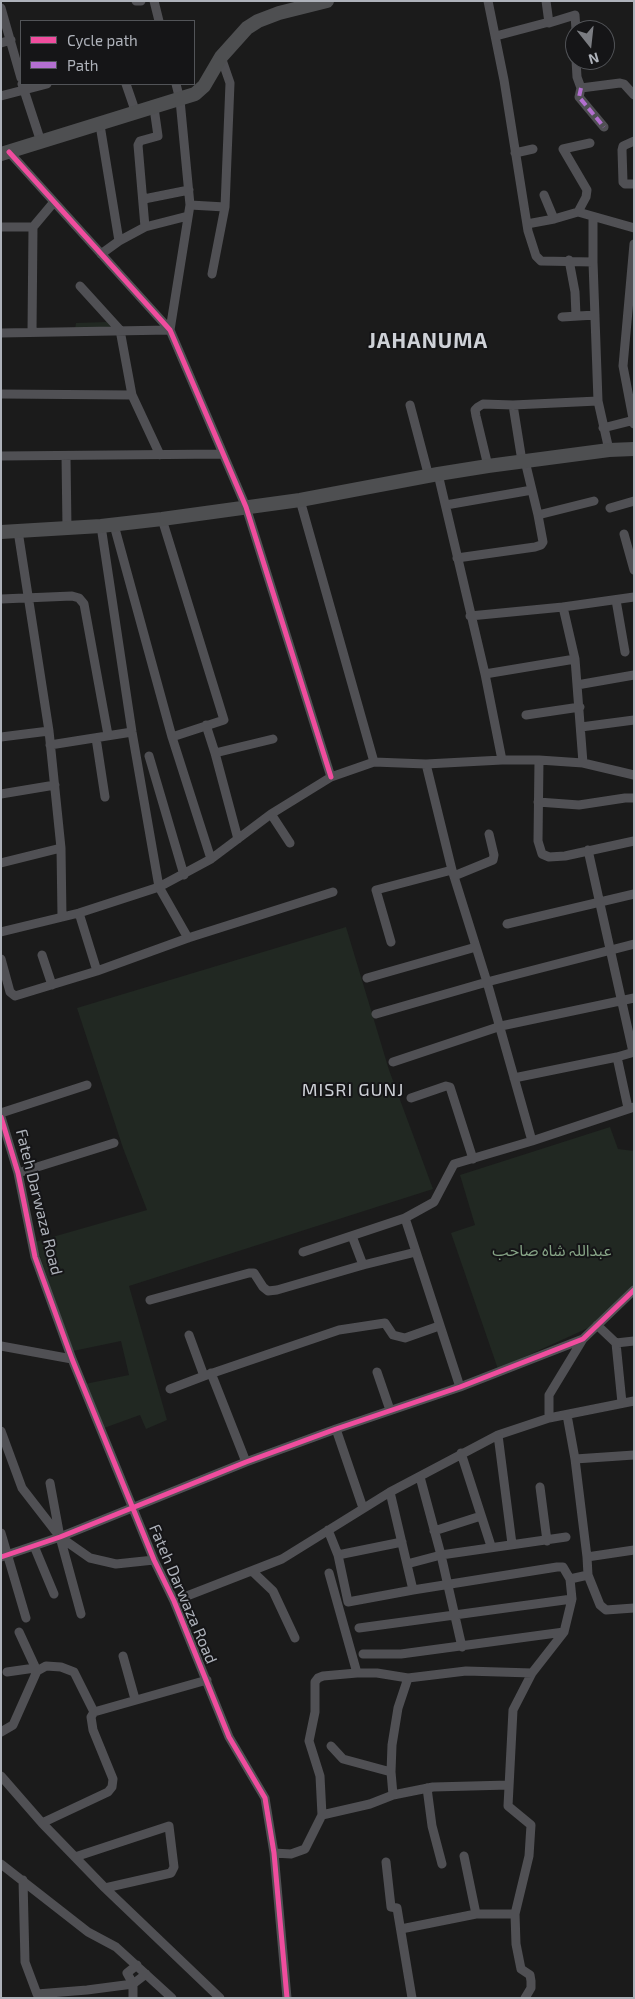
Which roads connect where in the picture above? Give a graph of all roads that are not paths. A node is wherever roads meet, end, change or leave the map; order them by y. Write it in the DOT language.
graph roads {
  1 [pos="136,1"];
  2 [pos="141,1"];
  3 [pos="154,1"];
  4 [pos="327,1"];
  5 [pos="488,1"];
  6 [pos="546,1"];
  7 [pos="295,5"];
  8 [pos="1,8"];
  9 [pos="159,20"];
  10 [pos="575,20"];
  11 [pos="549,22"];
  12 [pos="496,36"];
  13 [pos="11,40"];
  14 [pos="1,43"];
  15 [pos="221,57"];
  16 [pos="20,66"];
  17 [pos="577,70"];
  18 [pos="39,85"];
  19 [pos="126,85"];
  20 [pos="176,85"];
  21 [pos="23,87"];
  22 [pos="581,88"];
  23 [pos="634,95"];
  24 [pos="1,96"];
  25 [pos="180,100"];
  26 [pos="154,108"];
  27 [pos="136,113"];
  28 [pos="100,124"];
  29 [pos="604,128"];
  30 [pos="634,141"];
  31 [pos="41,142"];
  32 [pos="590,144"];
  33 [pos="532,149"];
  34 [pos="5,153"];
  35 [pos="515,153"];
  36 [pos="634,184"];
  37 [pos="189,190"];
  38 [pos="544,195"];
  39 [pos="144,199"];
  40 [pos="54,202"];
  41 [pos="190,205"];
  42 [pos="225,207"];
  43 [pos="578,212"];
  44 [pos="188,216"];
  45 [pos="593,218"];
  46 [pos="554,219"];
  47 [pos="527,224"];
  48 [pos="1,227"];
  49 [pos="33,227"];
  50 [pos="145,227"];
  51 [pos="634,228"];
  52 [pos="119,241"];
  53 [pos="634,244"];
  54 [pos="101,254"];
  55 [pos="569,260"];
  56 [pos="593,262"];
  57 [pos="212,274"];
  58 [pos="80,286"];
  59 [pos="595,315"];
  60 [pos="576,316"];
  61 [pos="562,317"];
  62 [pos="120,330"];
  63 [pos="170,330"];
  64 [pos="32,332"];
  65 [pos="1,333"];
  66 [pos="1,394"];
  67 [pos="132,395"];
  68 [pos="598,401"];
  69 [pos="410,405"];
  70 [pos="513,405"];
  71 [pos="634,421"];
  72 [pos="603,428"];
  73 [pos="608,450"];
  74 [pos="634,450"];
  75 [pos="224,454"];
  76 [pos="160,455"];
  77 [pos="1,456"];
  78 [pos="66,456"];
  79 [pos="524,461"];
  80 [pos="488,466"];
  81 [pos="433,475"];
  82 [pos="532,490"];
  83 [pos="300,500"];
  84 [pos="594,501"];
  85 [pos="634,501"];
  86 [pos="446,505"];
  87 [pos="246,507"];
  88 [pos="610,508"];
  89 [pos="538,515"];
  90 [pos="162,519"];
  91 [pos="107,525"];
  92 [pos="67,528"];
  93 [pos="18,531"];
  94 [pos="1,532"];
  95 [pos="624,534"];
  96 [pos="457,558"];
  97 [pos="634,570"];
  98 [pos="29,597"];
  99 [pos="634,597"];
  100 [pos="1,600"];
  101 [pos="616,600"];
  102 [pos="563,607"];
  103 [pos="470,616"];
  104 [pos="625,652"];
  105 [pos="575,659"];
  106 [pos="485,674"];
  107 [pos="634,676"];
  108 [pos="578,685"];
  109 [pos="580,707"];
  110 [pos="526,715"];
  111 [pos="634,720"];
  112 [pos="206,725"];
  113 [pos="581,727"];
  114 [pos="49,731"];
  115 [pos="132,732"];
  116 [pos="108,735"];
  117 [pos="1,737"];
  118 [pos="172,737"];
  119 [pos="96,738"];
  120 [pos="273,739"];
  121 [pos="50,745"];
  122 [pos="215,753"];
  123 [pos="149,756"];
  124 [pos="502,760"];
  125 [pos="539,760"];
  126 [pos="374,762"];
  127 [pos="583,763"];
  128 [pos="426,764"];
  129 [pos="634,775"];
  130 [pos="332,777"];
  131 [pos="54,786"];
  132 [pos="1,794"];
  133 [pos="105,797"];
  134 [pos="634,798"];
  135 [pos="538,802"];
  136 [pos="271,814"];
  137 [pos="490,834"];
  138 [pos="238,838"];
  139 [pos="634,842"];
  140 [pos="290,843"];
  141 [pos="61,848"];
  142 [pos="588,850"];
  143 [pos="211,859"];
  144 [pos="1,862"];
  145 [pos="453,873"];
  146 [pos="184,875"];
  147 [pos="159,887"];
  148 [pos="333,892"];
  149 [pos="634,894"];
  150 [pos="600,901"];
  151 [pos="78,913"];
  152 [pos="62,917"];
  153 [pos="507,924"];
  154 [pos="1,932"];
  155 [pos="188,938"];
  156 [pos="391,942"];
  157 [pos="634,944"];
  158 [pos="476,947"];
  159 [pos="611,949"];
  160 [pos="42,955"];
  161 [pos="1,959"];
  162 [pos="96,971"];
  163 [pos="367,978"];
  164 [pos="487,982"];
  165 [pos="52,985"];
  166 [pos="634,998"];
  167 [pos="622,1001"];
  168 [pos="376,1014"];
  169 [pos="500,1026"];
  170 [pos="634,1052"];
  171 [pos="617,1057"];
  172 [pos="393,1062"];
  173 [pos="514,1078"];
  174 [pos="87,1085"];
  175 [pos="411,1098"];
  176 [pos="631,1108"];
  177 [pos="1,1113"];
  178 [pos="1,1117"];
  179 [pos="532,1141"];
  180 [pos="5,1143"];
  181 [pos="114,1143"];
  182 [pos="473,1159"];
  183 [pos="18,1172"];
  184 [pos="405,1218"];
  185 [pos="352,1236"];
  186 [pos="302,1252"];
  187 [pos="416,1252"];
  188 [pos="363,1265"];
  189 [pos="634,1290"];
  190 [pos="150,1300"];
  191 [pos="597,1325"];
  192 [pos="439,1326"];
  193 [pos="190,1335"];
  194 [pos="583,1338"];
  195 [pos="634,1341"];
  196 [pos="616,1343"];
  197 [pos="1,1346"];
  198 [pos="72,1359"];
  199 [pos="377,1372"];
  200 [pos="207,1374"];
  201 [pos="460,1387"];
  202 [pos="170,1389"];
  203 [pos="634,1401"];
  204 [pos="622,1403"];
  205 [pos="390,1410"];
  206 [pos="567,1415"];
  207 [pos="549,1418"];
  208 [pos="336,1428"];
  209 [pos="1,1431"];
  210 [pos="498,1435"];
  211 [pos="461,1453"];
  212 [pos="633,1458"];
  213 [pos="575,1459"];
  214 [pos="246,1462"];
  215 [pos="420,1477"];
  216 [pos="50,1483"];
  217 [pos="540,1487"];
  218 [pos="390,1492"];
  219 [pos="132,1506"];
  220 [pos="363,1508"];
  221 [pos="481,1516"];
  222 [pos="328,1530"];
  223 [pos="434,1531"];
  224 [pos="1,1533"];
  225 [pos="60,1537"];
  226 [pos="566,1537"];
  227 [pos="547,1540"];
  228 [pos="402,1542"];
  229 [pos="512,1544"];
  230 [pos="34,1546"];
  231 [pos="491,1546"];
  232 [pos="634,1550"];
  233 [pos="338,1555"];
  234 [pos="441,1555"];
  235 [pos="4,1556"];
  236 [pos="588,1557"];
  237 [pos="154,1560"];
  238 [pos="408,1564"];
  239 [pos="252,1571"];
  240 [pos="329,1573"];
  241 [pos="588,1575"];
  242 [pos="570,1579"];
  243 [pos="448,1584"];
  244 [pos="413,1590"];
  245 [pos="54,1594"];
  246 [pos="572,1599"];
  247 [pos="174,1601"];
  248 [pos="634,1608"];
  249 [pos="82,1614"];
  250 [pos="455,1615"];
  251 [pos="26,1618"];
  252 [pos="359,1628"];
  253 [pos="19,1632"];
  254 [pos="564,1632"];
  255 [pos="295,1638"];
  256 [pos="462,1647"];
  257 [pos="363,1654"];
  258 [pos="123,1656"];
  259 [pos="36,1669"];
  260 [pos="7,1672"];
  261 [pos="357,1673"];
  262 [pos="532,1673"];
  263 [pos="408,1678"];
  264 [pos="207,1680"];
  265 [pos="135,1699"];
  266 [pos="94,1712"];
  267 [pos="1,1732"];
  268 [pos="331,1746"];
  269 [pos="391,1772"];
  270 [pos="1,1776"];
  271 [pos="509,1785"];
  272 [pos="427,1788"];
  273 [pos="393,1795"];
  274 [pos="322,1815"];
  275 [pos="42,1823"];
  276 [pos="274,1853"];
  277 [pos="464,1856"];
  278 [pos="74,1857"];
  279 [pos="386,1862"];
  280 [pos="1,1864"];
  281 [pos="442,1864"];
  282 [pos="23,1880"];
  283 [pos="106,1888"];
  284 [pos="476,1914"];
  285 [pos="515,1914"];
  286 [pos="401,1929"];
  287 [pos="137,1965"];
  288 [pos="146,1974"];
  289 [pos="133,1984"];
  290 [pos="101,1993"];
  291 [pos="73,1995"];
  292 [pos="133,1998"];
  293 [pos="172,1998"];
  294 [pos="220,1998"];
  295 [pos="287,1998"];
  296 [pos="412,1998"];
  297 [pos="525,1998"];
  1 -- 2 [label="street"];
  3 -- 9 [label="street"];
  4 -- 7 [label="main road"];
  5 -- 12 [label="street"];
  6 -- 11 [label="street"];
  7 -- 15 [label="main road"];
  8 -- 13 [label="street"];
  10 -- 11 [label="street"];
  11 -- 12 [label="street"];
  12 -- 35 [label="street"];
  13 -- 14 [label="street"];
  13 -- 16 [label="street"];
  15 -- 25 [label="main road"];
  15 -- 42 [label="street"];
  17 -- 22 [label="street"];
  18 -- 21 [label="street"];
  19 -- 27 [label="street"];
  20 -- 25 [label="street"];
  21 -- 24 [label="street"];
  21 -- 31 [label="street"];
  22 -- 23 [label="street"];
  22 -- 29 [label="street"];
  25 -- 26 [label="main road"];
  25 -- 37 [label="street"];
  26 -- 27 [label="main road"];
  26 -- 39 [label="street"];
  27 -- 28 [label="main road"];
  28 -- 31 [label="main road"];
  28 -- 52 [label="street"];
  30 -- 36 [label="street"];
  31 -- 34 [label="main road"];
  32 -- 43 [label="street"];
  33 -- 35 [label="street"];
  34 -- 40 [label="street"];
  35 -- 47 [label="street"];
  37 -- 39 [label="street"];
  37 -- 41 [label="street"];
  38 -- 46 [label="street"];
  39 -- 50 [label="street"];
  40 -- 49 [label="street"];
  40 -- 54 [label="street"];
  41 -- 42 [label="street"];
  41 -- 44 [label="street"];
  42 -- 57 [label="street"];
  43 -- 45 [label="street"];
  43 -- 46 [label="street"];
  44 -- 50 [label="street"];
  44 -- 63 [label="street"];
  45 -- 51 [label="street"];
  45 -- 56 [label="street"];
  46 -- 47 [label="street"];
  47 -- 55 [label="street"];
  48 -- 49 [label="street"];
  49 -- 64 [label="street"];
  50 -- 52 [label="street"];
  52 -- 54 [label="street"];
  53 -- 71 [label="street"];
  54 -- 63 [label="street"];
  55 -- 56 [label="street"];
  55 -- 60 [label="street"];
  56 -- 59 [label="street"];
  58 -- 62 [label="street"];
  59 -- 60 [label="street"];
  59 -- 68 [label="street"];
  60 -- 61 [label="street"];
  62 -- 63 [label="street"];
  62 -- 64 [label="street"];
  62 -- 67 [label="street"];
  63 -- 75 [label="street"];
  64 -- 65 [label="street"];
  66 -- 67 [label="street"];
  67 -- 76 [label="street"];
  68 -- 70 [label="street"];
  68 -- 72 [label="street"];
  69 -- 81 [label="street"];
  70 -- 79 [label="street"];
  70 -- 80 [label="street"];
  71 -- 72 [label="street"];
  72 -- 73 [label="street"];
  73 -- 74 [label="main road"];
  73 -- 79 [label="main road"];
  75 -- 76 [label="street"];
  75 -- 87 [label="street"];
  76 -- 78 [label="street"];
  77 -- 78 [label="street"];
  78 -- 92 [label="street"];
  79 -- 80 [label="main road"];
  79 -- 82 [label="street"];
  80 -- 81 [label="main road"];
  81 -- 83 [label="main road"];
  81 -- 86 [label="street"];
  82 -- 86 [label="street"];
  82 -- 89 [label="street"];
  83 -- 87 [label="main road"];
  83 -- 126 [label="street"];
  84 -- 89 [label="street"];
  85 -- 88 [label="street"];
  86 -- 96 [label="street"];
  87 -- 90 [label="main road"];
  87 -- 130 [label="street"];
  89 -- 96 [label="street"];
  90 -- 91 [label="main road"];
  90 -- 112 [label="street"];
  91 -- 92 [label="main road"];
  91 -- 115 [label="street"];
  91 -- 118 [label="street"];
  92 -- 93 [label="main road"];
  93 -- 94 [label="main road"];
  93 -- 98 [label="street"];
  95 -- 97 [label="street"];
  96 -- 103 [label="street"];
  98 -- 100 [label="street"];
  98 -- 114 [label="street"];
  98 -- 116 [label="street"];
  99 -- 101 [label="street"];
  101 -- 102 [label="street"];
  101 -- 104 [label="street"];
  102 -- 103 [label="street"];
  102 -- 105 [label="street"];
  103 -- 106 [label="street"];
  105 -- 106 [label="street"];
  105 -- 108 [label="street"];
  106 -- 124 [label="street"];
  107 -- 108 [label="street"];
  108 -- 109 [label="street"];
  109 -- 110 [label="street"];
  109 -- 113 [label="street"];
  111 -- 113 [label="street"];
  112 -- 118 [label="street"];
  112 -- 122 [label="street"];
  113 -- 127 [label="street"];
  114 -- 117 [label="street"];
  114 -- 121 [label="street"];
  115 -- 116 [label="street"];
  115 -- 147 [label="street"];
  116 -- 119 [label="street"];
  118 -- 143 [label="street"];
  119 -- 121 [label="street"];
  119 -- 133 [label="street"];
  120 -- 122 [label="street"];
  121 -- 131 [label="street"];
  122 -- 138 [label="street"];
  123 -- 146 [label="street"];
  124 -- 125 [label="street"];
  124 -- 128 [label="street"];
  125 -- 127 [label="street"];
  125 -- 135 [label="street"];
  126 -- 128 [label="street"];
  126 -- 130 [label="street"];
  127 -- 129 [label="street"];
  128 -- 145 [label="street"];
  130 -- 136 [label="street"];
  131 -- 132 [label="street"];
  131 -- 141 [label="street"];
  134 -- 135 [label="street"];
  135 -- 142 [label="street"];
  136 -- 138 [label="street"];
  136 -- 140 [label="street"];
  137 -- 145 [label="street"];
  138 -- 143 [label="street"];
  139 -- 142 [label="street"];
  141 -- 144 [label="street"];
  141 -- 152 [label="street"];
  142 -- 150 [label="street"];
  143 -- 146 [label="street"];
  145 -- 156 [label="street"];
  145 -- 158 [label="street"];
  146 -- 147 [label="street"];
  147 -- 151 [label="street"];
  147 -- 155 [label="street"];
  148 -- 155 [label="street"];
  149 -- 150 [label="street"];
  150 -- 153 [label="street"];
  150 -- 159 [label="street"];
  151 -- 152 [label="street"];
  151 -- 162 [label="street"];
  152 -- 154 [label="street"];
  155 -- 162 [label="street"];
  157 -- 159 [label="street"];
  158 -- 163 [label="street"];
  158 -- 164 [label="street"];
  159 -- 164 [label="street"];
  159 -- 167 [label="street"];
  160 -- 165 [label="street"];
  161 -- 165 [label="street"];
  162 -- 165 [label="street"];
  164 -- 168 [label="street"];
  164 -- 169 [label="street"];
  166 -- 167 [label="street"];
  167 -- 169 [label="street"];
  167 -- 170 [label="street"];
  169 -- 172 [label="street"];
  169 -- 173 [label="street"];
  170 -- 171 [label="street"];
  171 -- 173 [label="street"];
  171 -- 176 [label="street"];
  173 -- 179 [label="street"];
  174 -- 177 [label="street"];
  175 -- 182 [label="street"];
  176 -- 179 [label="street"];
  178 -- 180 [label="street, Fateh Darwaza Road"];
  179 -- 182 [label="street"];
  180 -- 183 [label="street, Fateh Darwaza Road"];
  181 -- 183 [label="street"];
  182 -- 184 [label="street"];
  183 -- 198 [label="street, Fateh Darwaza Road"];
  184 -- 185 [label="street"];
  184 -- 187 [label="street"];
  185 -- 186 [label="street"];
  185 -- 188 [label="street"];
  187 -- 188 [label="street"];
  187 -- 192 [label="street"];
  188 -- 190 [label="street"];
  189 -- 191 [label="street"];
  191 -- 194 [label="street"];
  191 -- 196 [label="street"];
  192 -- 200 [label="street"];
  192 -- 201 [label="street"];
  193 -- 200 [label="street"];
  194 -- 201 [label="street"];
  194 -- 207 [label="street"];
  195 -- 196 [label="street"];
  196 -- 204 [label="street"];
  197 -- 198 [label="street"];
  198 -- 219 [label="street, Fateh Darwaza Road"];
  199 -- 205 [label="street"];
  200 -- 202 [label="street"];
  200 -- 214 [label="street"];
  201 -- 205 [label="street"];
  203 -- 204 [label="street"];
  204 -- 206 [label="street"];
  205 -- 208 [label="street"];
  206 -- 207 [label="street"];
  206 -- 213 [label="street"];
  207 -- 210 [label="street"];
  208 -- 214 [label="street"];
  208 -- 220 [label="street"];
  209 -- 225 [label="street"];
  210 -- 211 [label="street"];
  210 -- 229 [label="street"];
  211 -- 215 [label="street"];
  211 -- 221 [label="street"];
  212 -- 213 [label="street"];
  213 -- 236 [label="street"];
  214 -- 219 [label="street"];
  215 -- 218 [label="street"];
  215 -- 223 [label="street"];
  216 -- 225 [label="street"];
  217 -- 227 [label="street"];
  218 -- 220 [label="street"];
  218 -- 228 [label="street"];
  219 -- 225 [label="street"];
  219 -- 237 [label="street, Fateh Darwaza Road"];
  220 -- 222 [label="street"];
  221 -- 223 [label="street"];
  221 -- 231 [label="street"];
  222 -- 233 [label="street"];
  222 -- 239 [label="street"];
  223 -- 234 [label="street"];
  224 -- 235 [label="street"];
  225 -- 230 [label="street"];
  225 -- 237 [label="street"];
  225 -- 249 [label="street"];
  226 -- 227 [label="street"];
  227 -- 229 [label="street"];
  228 -- 233 [label="street"];
  228 -- 238 [label="street"];
  229 -- 231 [label="street"];
  230 -- 235 [label="street"];
  230 -- 245 [label="street"];
  231 -- 234 [label="street"];
  232 -- 236 [label="street"];
  233 -- 244 [label="street"];
  234 -- 238 [label="street"];
  234 -- 243 [label="street"];
  235 -- 251 [label="street"];
  236 -- 241 [label="street"];
  237 -- 247 [label="street, Fateh Darwaza Road"];
  238 -- 244 [label="street"];
  239 -- 247 [label="street"];
  239 -- 255 [label="street"];
  240 -- 261 [label="street"];
  241 -- 242 [label="street"];
  241 -- 248 [label="street"];
  242 -- 243 [label="street"];
  242 -- 246 [label="street"];
  243 -- 244 [label="street"];
  243 -- 250 [label="street"];
  246 -- 250 [label="street"];
  246 -- 254 [label="street"];
  247 -- 264 [label="street, Fateh Darwaza Road"];
  250 -- 252 [label="street"];
  250 -- 256 [label="street"];
  253 -- 259 [label="street"];
  254 -- 256 [label="street"];
  254 -- 262 [label="street"];
  256 -- 257 [label="street"];
  258 -- 265 [label="street"];
  259 -- 260 [label="street"];
  259 -- 266 [label="street"];
  259 -- 267 [label="street"];
  261 -- 263 [label="street"];
  261 -- 274 [label="street"];
  262 -- 263 [label="street"];
  262 -- 271 [label="street"];
  263 -- 269 [label="street"];
  264 -- 265 [label="street"];
  264 -- 276 [label="street, Fateh Darwaza Road"];
  265 -- 266 [label="street"];
  266 -- 275 [label="street"];
  268 -- 269 [label="street"];
  269 -- 273 [label="street"];
  270 -- 275 [label="street"];
  271 -- 272 [label="street"];
  271 -- 285 [label="street"];
  272 -- 273 [label="street"];
  272 -- 281 [label="street"];
  273 -- 274 [label="street"];
  274 -- 276 [label="street"];
  275 -- 278 [label="street"];
  276 -- 295 [label="street, Fateh Darwaza Road"];
  277 -- 284 [label="street"];
  278 -- 283 [label="street"];
  278 -- 283 [label="street"];
  279 -- 286 [label="street"];
  280 -- 282 [label="street"];
  282 -- 287 [label="street"];
  282 -- 291 [label="street"];
  283 -- 294 [label="street"];
  284 -- 285 [label="street"];
  284 -- 286 [label="street"];
  285 -- 297 [label="street"];
  286 -- 296 [label="street"];
  287 -- 288 [label="street"];
  287 -- 289 [label="street"];
  288 -- 289 [label="street"];
  288 -- 293 [label="street"];
  289 -- 290 [label="street"];
  289 -- 292 [label="street"];
  290 -- 291 [label="street"];
}
